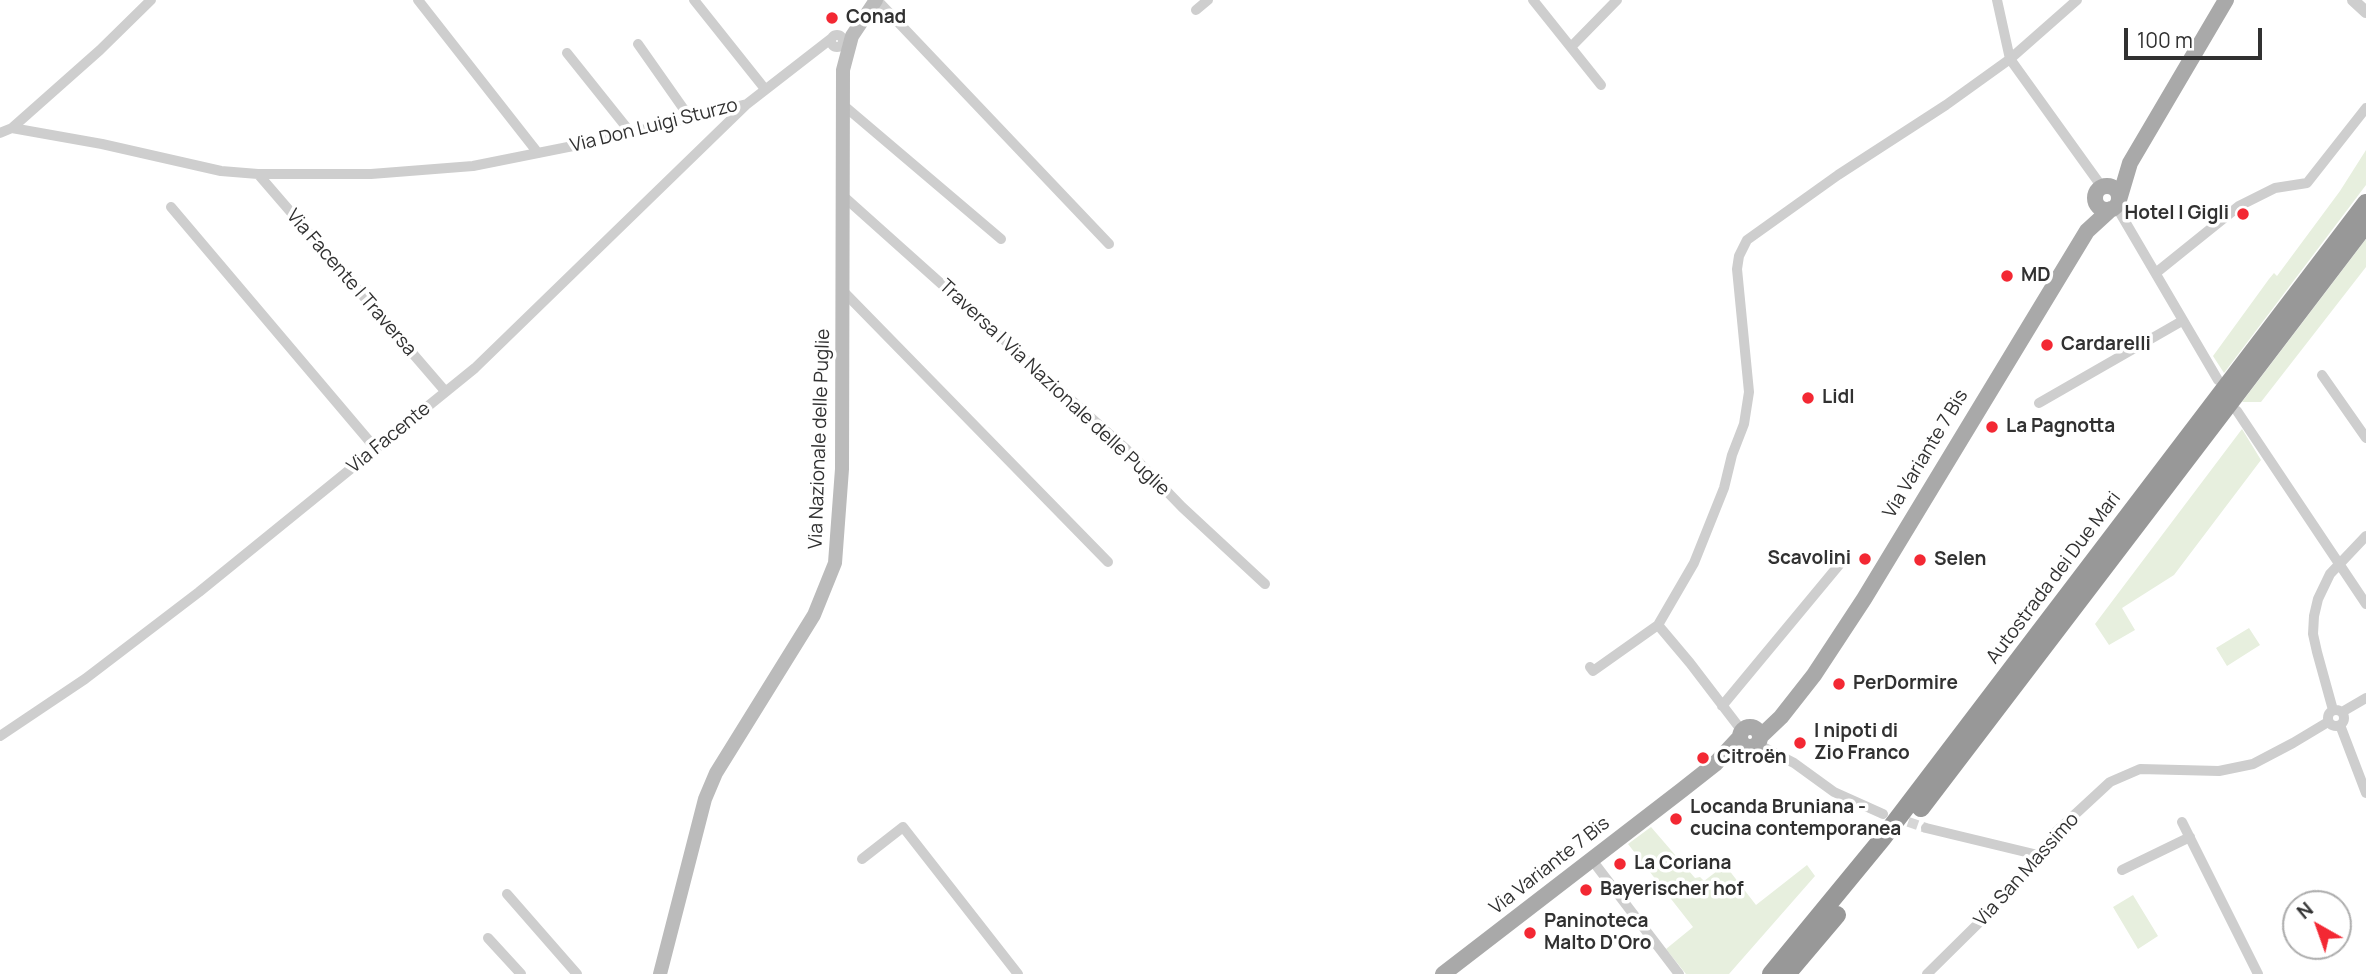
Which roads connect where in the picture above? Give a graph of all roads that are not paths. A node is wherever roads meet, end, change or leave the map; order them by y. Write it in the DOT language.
graph roads {
  1 [pos="151,0"];
  2 [pos="418,0"];
  3 [pos="694,0"];
  4 [pos="877,0"];
  5 [pos="1208,0"];
  6 [pos="1533,0"];
  7 [pos="1618,0"];
  8 [pos="1997,0"];
  9 [pos="2077,0"];
  10 [pos="2226,0"];
  11 [pos="2353,0"];
  12 [pos="1196,10"];
  13 [pos="2366,12"];
  14 [pos="858,25"];
  15 [pos="835,40"];
  16 [pos="638,44"];
  17 [pos="1571,47"];
  18 [pos="567,53"];
  19 [pos="2010,59"];
  20 [pos="844,63"];
  21 [pos="1601,85"];
  22 [pos="765,89"];
  23 [pos="747,104"];
  24 [pos="841,104"];
  25 [pos="2366,108"];
  26 [pos="690,118"];
  27 [pos="12,128"];
  28 [pos="0,133"];
  29 [pos="631,133"];
  30 [pos="538,153"];
  31 [pos="2130,163"];
  32 [pos="258,174"];
  33 [pos="2101,191"];
  34 [pos="841,194"];
  35 [pos="2366,203"];
  36 [pos="2115,205"];
  37 [pos="171,206"];
  38 [pos="2366,224"];
  39 [pos="2087,231"];
  40 [pos="1001,239"];
  41 [pos="1109,244"];
  42 [pos="2157,272"];
  43 [pos="842,290"];
  44 [pos="2182,321"];
  45 [pos="2322,374"];
  46 [pos="2218,380"];
  47 [pos="445,391"];
  48 [pos="2039,403"];
  49 [pos="2237,411"];
  50 [pos="2366,438"];
  51 [pos="376,449"];
  52 [pos="2366,536"];
  53 [pos="1108,562"];
  54 [pos="2339,563"];
  55 [pos="1839,565"];
  56 [pos="1265,584"];
  57 [pos="2366,604"];
  58 [pos="1658,625"];
  59 [pos="1590,667"];
  60 [pos="2366,698"];
  61 [pos="1722,706"];
  62 [pos="2337,711"];
  63 [pos="2328,722"];
  64 [pos="2340,725"];
  65 [pos="0,736"];
  66 [pos="1750,737"];
  67 [pos="2366,793"];
  68 [pos="1883,814"];
  69 [pos="2182,821"];
  70 [pos="1926,828"];
  71 [pos="2190,837"];
  72 [pos="2038,855"];
  73 [pos="862,859"];
  74 [pos="1591,860"];
  75 [pos="2122,870"];
  76 [pos="507,894"];
  77 [pos="488,938"];
  78 [pos="521,974"];
  79 [pos="577,974"];
  80 [pos="660,974"];
  81 [pos="1018,974"];
  82 [pos="1443,974"];
  83 [pos="1679,974"];
  84 [pos="1771,974"];
  85 [pos="1787,974"];
  86 [pos="1927,974"];
  87 [pos="2258,974"];
  1 -- 27 [label="street"];
  2 -- 30 [label="street"];
  3 -- 22 [label="street"];
  4 -- 14 [label="main road, Via Nazionale delle Puglie"];
  4 -- 41 [label="street"];
  5 -- 12 [label="street"];
  6 -- 17 [label="street"];
  7 -- 17 [label="street"];
  8 -- 19 [label="street"];
  9 -- 19 [label="street"];
  10 -- 31 [label="main road"];
  11 -- 13 [label="street"];
  14 -- 15 [label="street, Via Don Luigi Sturzo"];
  14 -- 20 [label="main road, Via Nazionale delle Puglie"];
  15 -- 20 [label="street"];
  15 -- 22 [label="street, Via Don Luigi Sturzo"];
  16 -- 26 [label="street"];
  17 -- 21 [label="street"];
  18 -- 29 [label="street"];
  19 -- 33 [label="street"];
  19 -- 58 [label="street"];
  20 -- 24 [label="main road, Via Nazionale delle Puglie"];
  22 -- 23 [label="street, Via Don Luigi Sturzo"];
  23 -- 26 [label="street, Via Don Luigi Sturzo"];
  23 -- 47 [label="street, Via Facente"];
  24 -- 34 [label="main road, Via Nazionale delle Puglie"];
  24 -- 40 [label="street"];
  25 -- 42 [label="street"];
  26 -- 29 [label="street, Via Don Luigi Sturzo"];
  27 -- 28 [label="street"];
  27 -- 32 [label="street, Via Don Luigi Sturzo"];
  29 -- 30 [label="street, Via Don Luigi Sturzo"];
  30 -- 32 [label="street, Via Don Luigi Sturzo"];
  31 -- 33 [label="main road"];
  31 -- 36 [label="main road"];
  32 -- 47 [label="street, Via Facente I Traversa"];
  33 -- 36 [label="main road"];
  33 -- 39 [label="main road, Via Variante 7 Bis"];
  34 -- 43 [label="main road, Via Nazionale delle Puglie"];
  34 -- 56 [label="street, Traversa I Via Nazionale delle Puglie"];
  35 -- 84 [label="highway, Autostrada dei Due Mari"];
  36 -- 39 [label="main road, Via Variante 7 Bis"];
  36 -- 42 [label="street"];
  37 -- 51 [label="street"];
  38 -- 85 [label="highway, Autostrada dei Due Mari"];
  39 -- 66 [label="main road, Via Variante 7 Bis"];
  42 -- 44 [label="street"];
  43 -- 53 [label="street"];
  43 -- 80 [label="main road, Via Nazionale delle Puglie"];
  44 -- 46 [label="street"];
  44 -- 48 [label="street"];
  45 -- 50 [label="street"];
  47 -- 51 [label="street, Via Facente"];
  49 -- 54 [label="street"];
  51 -- 65 [label="street, Via Facente"];
  52 -- 54 [label="street"];
  54 -- 57 [label="street"];
  54 -- 62 [label="street"];
  55 -- 61 [label="street"];
  58 -- 59 [label="street"];
  58 -- 61 [label="street"];
  60 -- 62 [label="street"];
  61 -- 66 [label="street"];
  62 -- 63 [label="street"];
  62 -- 64 [label="street"];
  63 -- 64 [label="street"];
  63 -- 72 [label="street, Via San Massimo"];
  64 -- 67 [label="street"];
  66 -- 68 [label="street"];
  66 -- 74 [label="main road, Via Variante 7 Bis"];
  69 -- 71 [label="street"];
  70 -- 72 [label="street"];
  71 -- 75 [label="street"];
  71 -- 87 [label="street"];
  72 -- 86 [label="street, Via San Massimo"];
  73 -- 81 [label="street"];
  74 -- 82 [label="main road, Via Variante 7 Bis"];
  74 -- 83 [label="street"];
  76 -- 79 [label="street"];
  77 -- 78 [label="street"];
}
